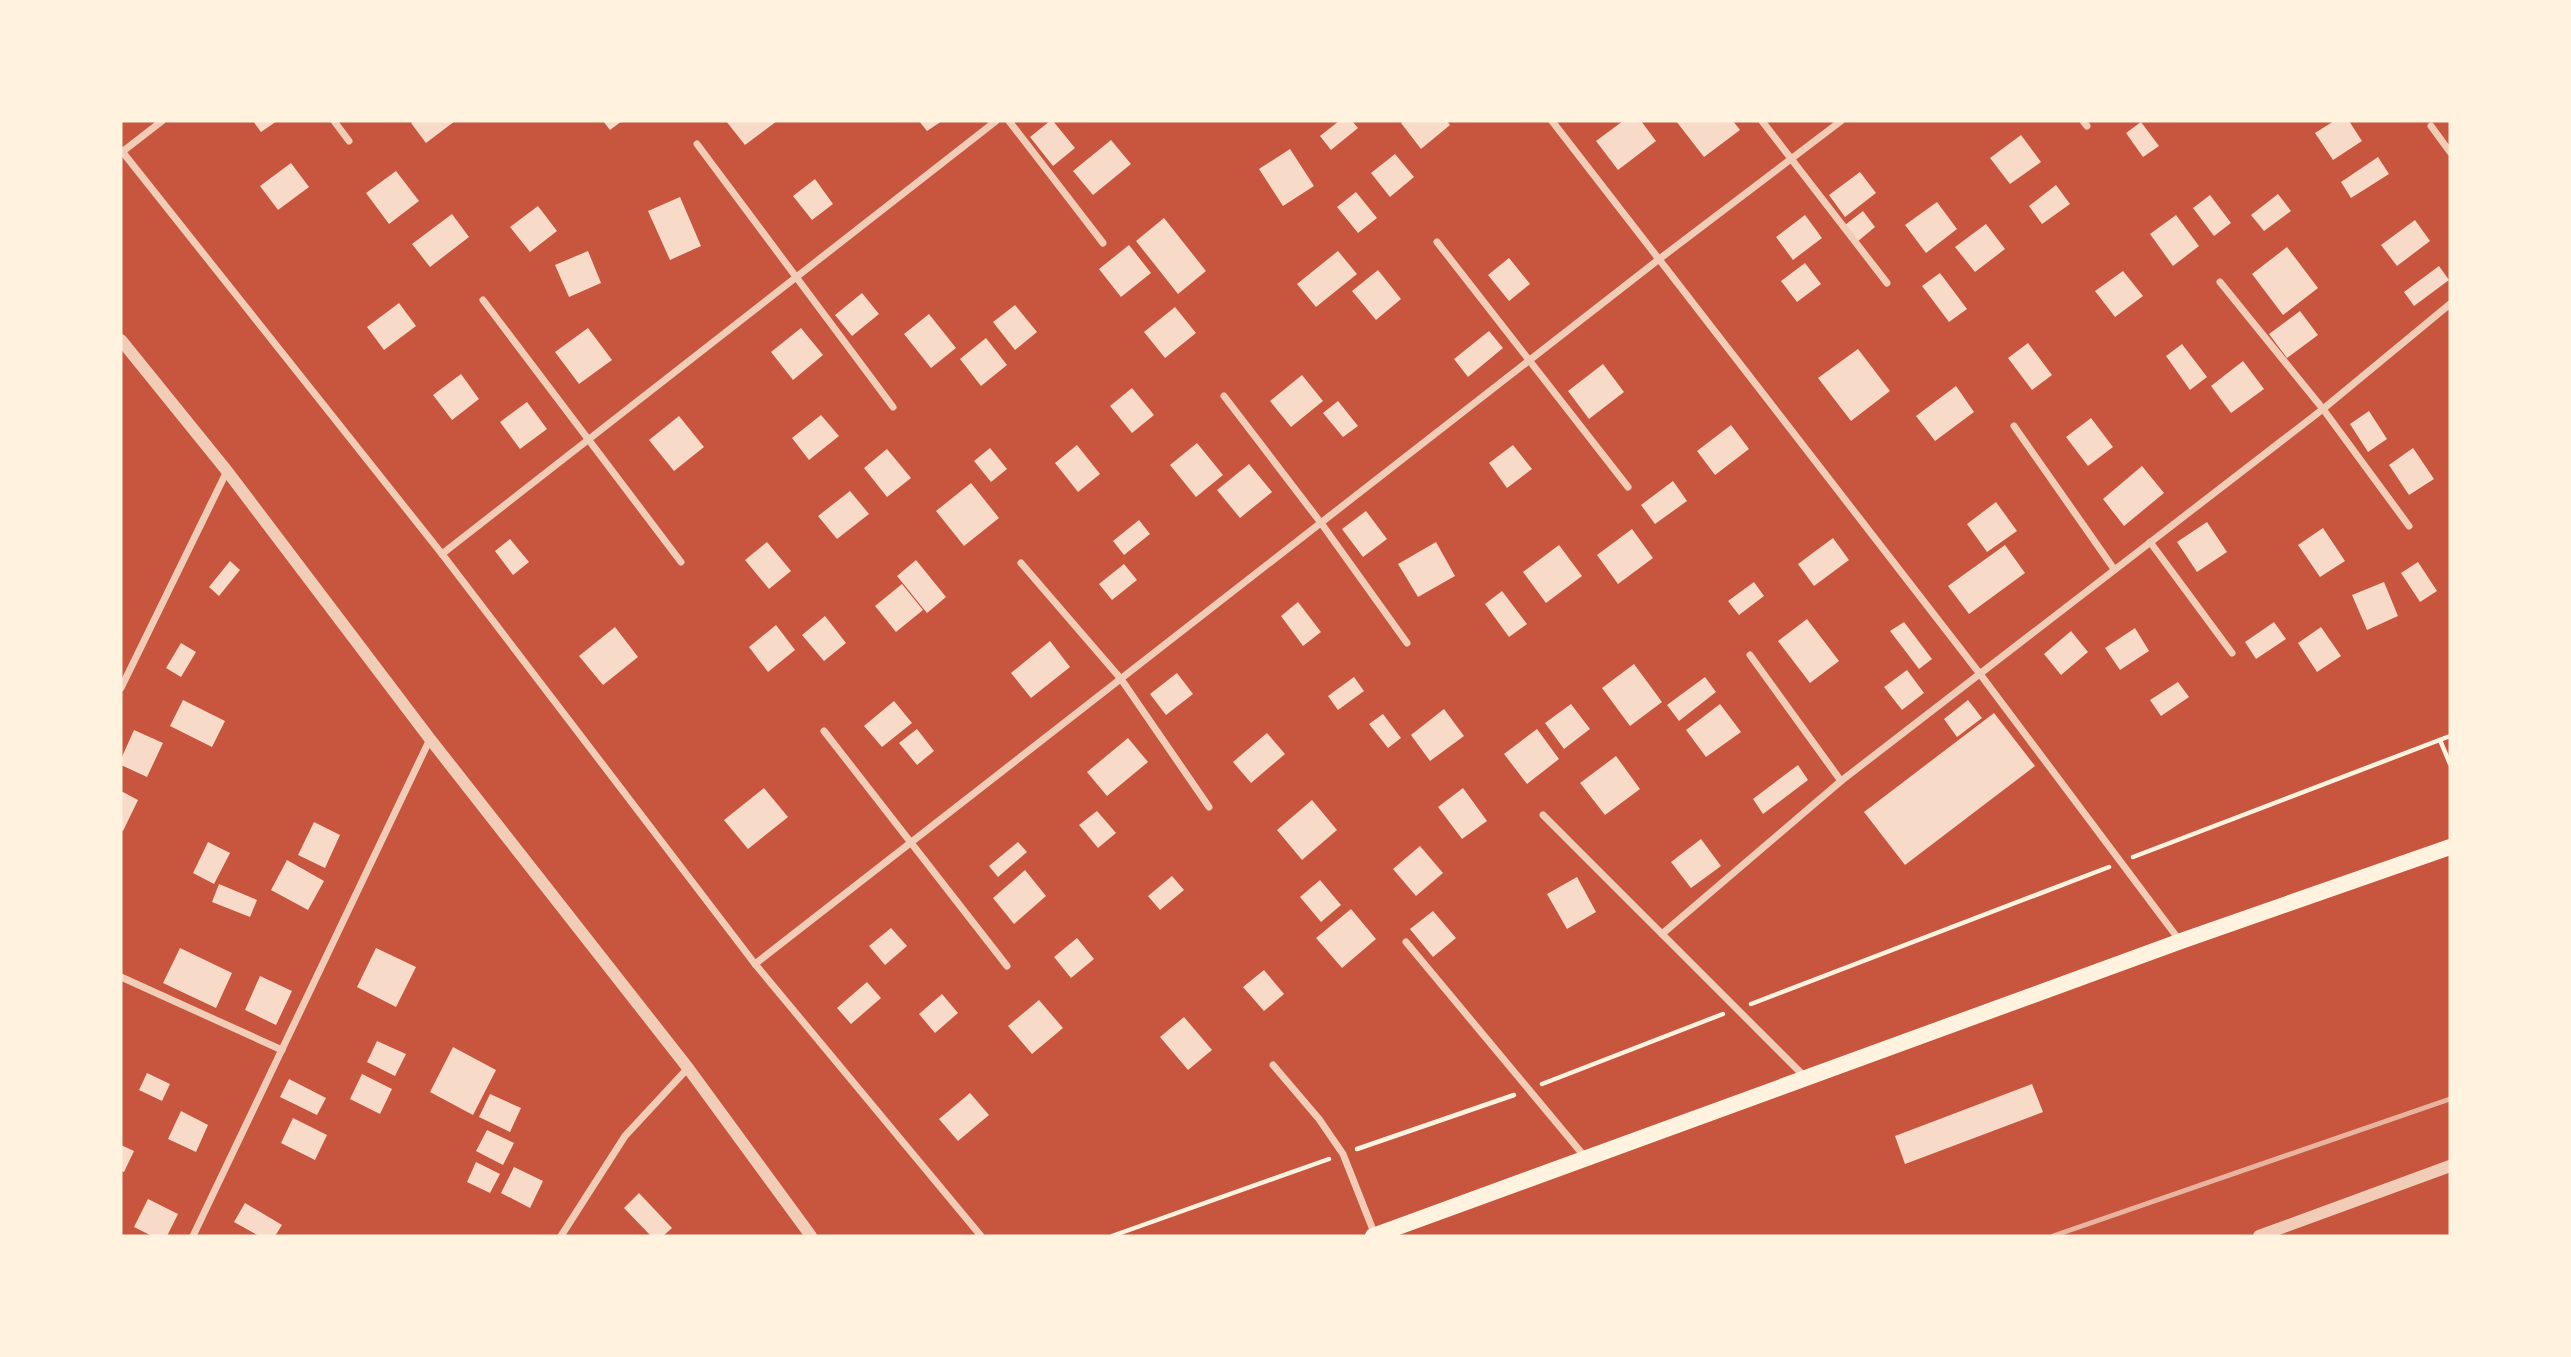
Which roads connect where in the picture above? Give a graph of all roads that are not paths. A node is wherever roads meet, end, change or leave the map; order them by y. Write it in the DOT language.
graph roads {
  1 [pos="162,121"];
  2 [pos="334,121"];
  3 [pos="996,121"];
  4 [pos="1009,121"];
  5 [pos="1552,121"];
  6 [pos="1762,121"];
  7 [pos="1841,121"];
  8 [pos="2431,127"];
  9 [pos="349,141"];
  10 [pos="697,144"];
  11 [pos="121,151"];
  12 [pos="2450,152"];
  13 [pos="1793,159"];
  14 [pos="1437,242"];
  15 [pos="1103,243"];
  16 [pos="1658,260"];
  17 [pos="796,277"];
  18 [pos="2220,282"];
  19 [pos="1887,283"];
  20 [pos="483,300"];
  21 [pos="2450,304"];
  22 [pos="121,340"];
  23 [pos="1530,360"];
  24 [pos="1224,396"];
  25 [pos="893,407"];
  26 [pos="2323,409"];
  27 [pos="2014,426"];
  28 [pos="589,439"];
  29 [pos="227,471"];
  30 [pos="1628,487"];
  31 [pos="1321,523"];
  32 [pos="2409,526"];
  33 [pos="2150,542"];
  34 [pos="442,554"];
  35 [pos="681,562"];
  36 [pos="1021,563"];
  37 [pos="2114,569"];
  38 [pos="1407,643"];
  39 [pos="2232,653"];
  40 [pos="1750,656"];
  41 [pos="1980,674"];
  42 [pos="1121,679"];
  43 [pos="121,688"];
  44 [pos="824,731"];
  45 [pos="430,739"];
  46 [pos="1841,782"];
  47 [pos="1209,807"];
  48 [pos="1544,815"];
  49 [pos="911,842"];
  50 [pos="2450,847"];
  51 [pos="1662,934"];
  52 [pos="2181,941"];
  53 [pos="1406,942"];
  54 [pos="755,964"];
  55 [pos="1007,966"];
  56 [pos="121,977"];
  57 [pos="282,1050"];
  58 [pos="1273,1065"];
  59 [pos="688,1068"];
  60 [pos="1806,1078"];
  61 [pos="1586,1158"];
  62 [pos="2450,1166"];
  63 [pos="193,1236"];
  64 [pos="561,1236"];
  65 [pos="811,1236"];
  66 [pos="981,1236"];
  67 [pos="1374,1236"];
  68 [pos="2259,1236"];
  1 -- 11 [label="street"];
  2 -- 9 [label="street"];
  3 -- 17 [label="street"];
  4 -- 15 [label="street"];
  5 -- 16 [label="street"];
  6 -- 13 [label="street"];
  7 -- 13 [label="street"];
  8 -- 12 [label="street"];
  10 -- 17 [label="street"];
  11 -- 34 [label="street"];
  13 -- 16 [label="street"];
  13 -- 19 [label="street"];
  14 -- 23 [label="street"];
  16 -- 23 [label="street"];
  16 -- 41 [label="street"];
  17 -- 25 [label="street"];
  17 -- 28 [label="street"];
  18 -- 26 [label="street"];
  20 -- 28 [label="street"];
  21 -- 26 [label="street"];
  22 -- 29 [label="street"];
  23 -- 30 [label="street"];
  23 -- 31 [label="street"];
  24 -- 31 [label="street"];
  26 -- 32 [label="street"];
  26 -- 33 [label="street"];
  27 -- 37 [label="street"];
  28 -- 34 [label="street"];
  28 -- 35 [label="street"];
  29 -- 43 [label="street"];
  29 -- 45 [label="street"];
  31 -- 38 [label="street"];
  31 -- 42 [label="street"];
  33 -- 37 [label="street"];
  33 -- 39 [label="street"];
  34 -- 54 [label="street"];
  36 -- 42 [label="street"];
  37 -- 41 [label="street"];
  40 -- 46 [label="street"];
  41 -- 46 [label="street"];
  41 -- 52 [label="street"];
  42 -- 47 [label="street"];
  42 -- 49 [label="street"];
  44 -- 49 [label="street"];
  45 -- 57 [label="street"];
  45 -- 59 [label="street"];
  46 -- 51 [label="street"];
  48 -- 51 [label="street"];
  49 -- 54 [label="street"];
  49 -- 55 [label="street"];
  50 -- 52 [label="main road"];
  51 -- 60 [label="street"];
  52 -- 60 [label="main road"];
  53 -- 61 [label="street"];
  54 -- 66 [label="street"];
  56 -- 57 [label="street"];
  57 -- 63 [label="street"];
  58 -- 67 [label="street"];
  59 -- 64 [label="street"];
  59 -- 65 [label="street"];
  60 -- 61 [label="main road"];
  61 -- 67 [label="main road"];
  62 -- 68 [label="street"];
}
